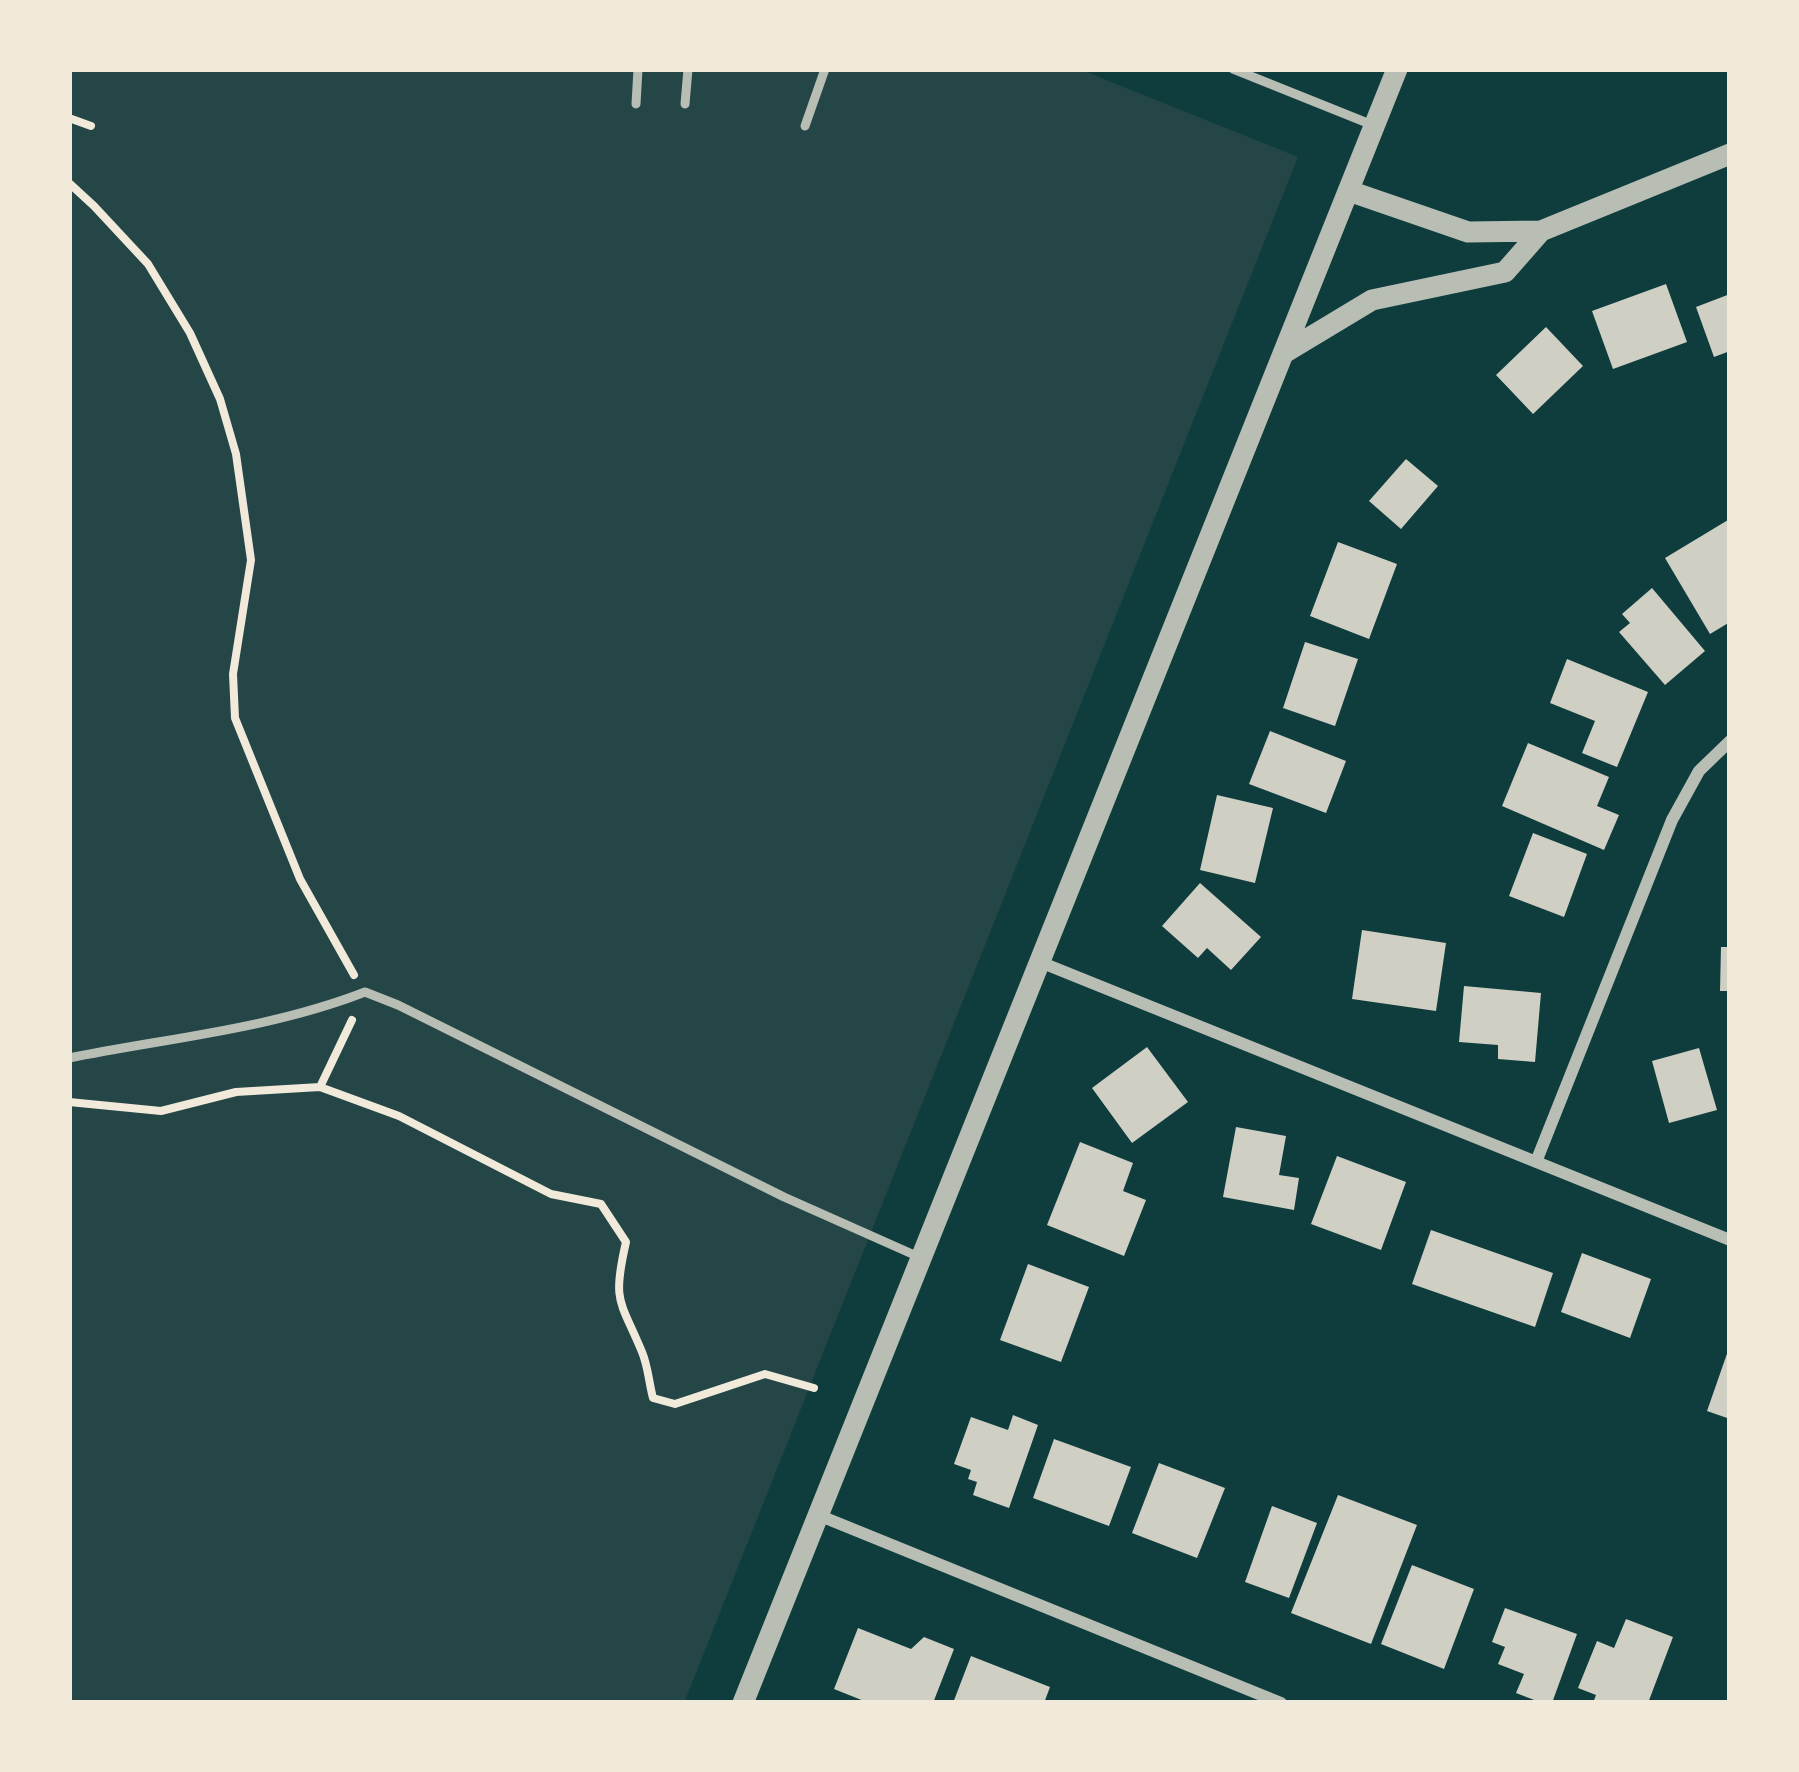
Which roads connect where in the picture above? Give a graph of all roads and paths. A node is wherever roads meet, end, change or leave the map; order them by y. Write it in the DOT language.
graph roads {
  1 [pos="638,69"];
  2 [pos="688,69"];
  3 [pos="825,69"];
  4 [pos="1233,69"];
  5 [pos="1397,69"];
  6 [pos="635,104"];
  7 [pos="685,104"];
  8 [pos="69,118"];
  9 [pos="92,126"];
  10 [pos="805,126"];
  11 [pos="1376,126"];
  12 [pos="1730,154"];
  13 [pos="69,183"];
  14 [pos="1349,191"];
  15 [pos="1541,231"];
  16 [pos="1284,352"];
  17 [pos="1730,741"];
  18 [pos="1040,962"];
  19 [pos="365,992"];
  20 [pos="69,1058"];
  21 [pos="320,1088"];
  22 [pos="69,1102"];
  23 [pos="1536,1162"];
  24 [pos="1730,1240"];
  25 [pos="921,1258"];
  26 [pos="814,1388"];
  27 [pos="818,1515"];
  28 [pos="743,1703"];
  29 [pos="1281,1703"];
  1 -- 6 [label="lane"];
  2 -- 7 [label="lane"];
  3 -- 10 [label="lane"];
  4 -- 11 [label="lane"];
  5 -- 11 [label="street"];
  8 -- 9 [label="path"];
  11 -- 14 [label="street"];
  12 -- 15 [label="street"];
  13 -- 19 [label="path"];
  14 -- 15 [label="street"];
  14 -- 16 [label="street"];
  15 -- 16 [label="street"];
  16 -- 18 [label="street"];
  17 -- 23 [label="street"];
  18 -- 23 [label="street"];
  18 -- 25 [label="street"];
  19 -- 20 [label="lane"];
  19 -- 21 [label="path"];
  19 -- 25 [label="lane"];
  21 -- 22 [label="path"];
  21 -- 26 [label="path"];
  23 -- 24 [label="street"];
  25 -- 27 [label="street"];
  27 -- 28 [label="street"];
  27 -- 29 [label="street"];
}
